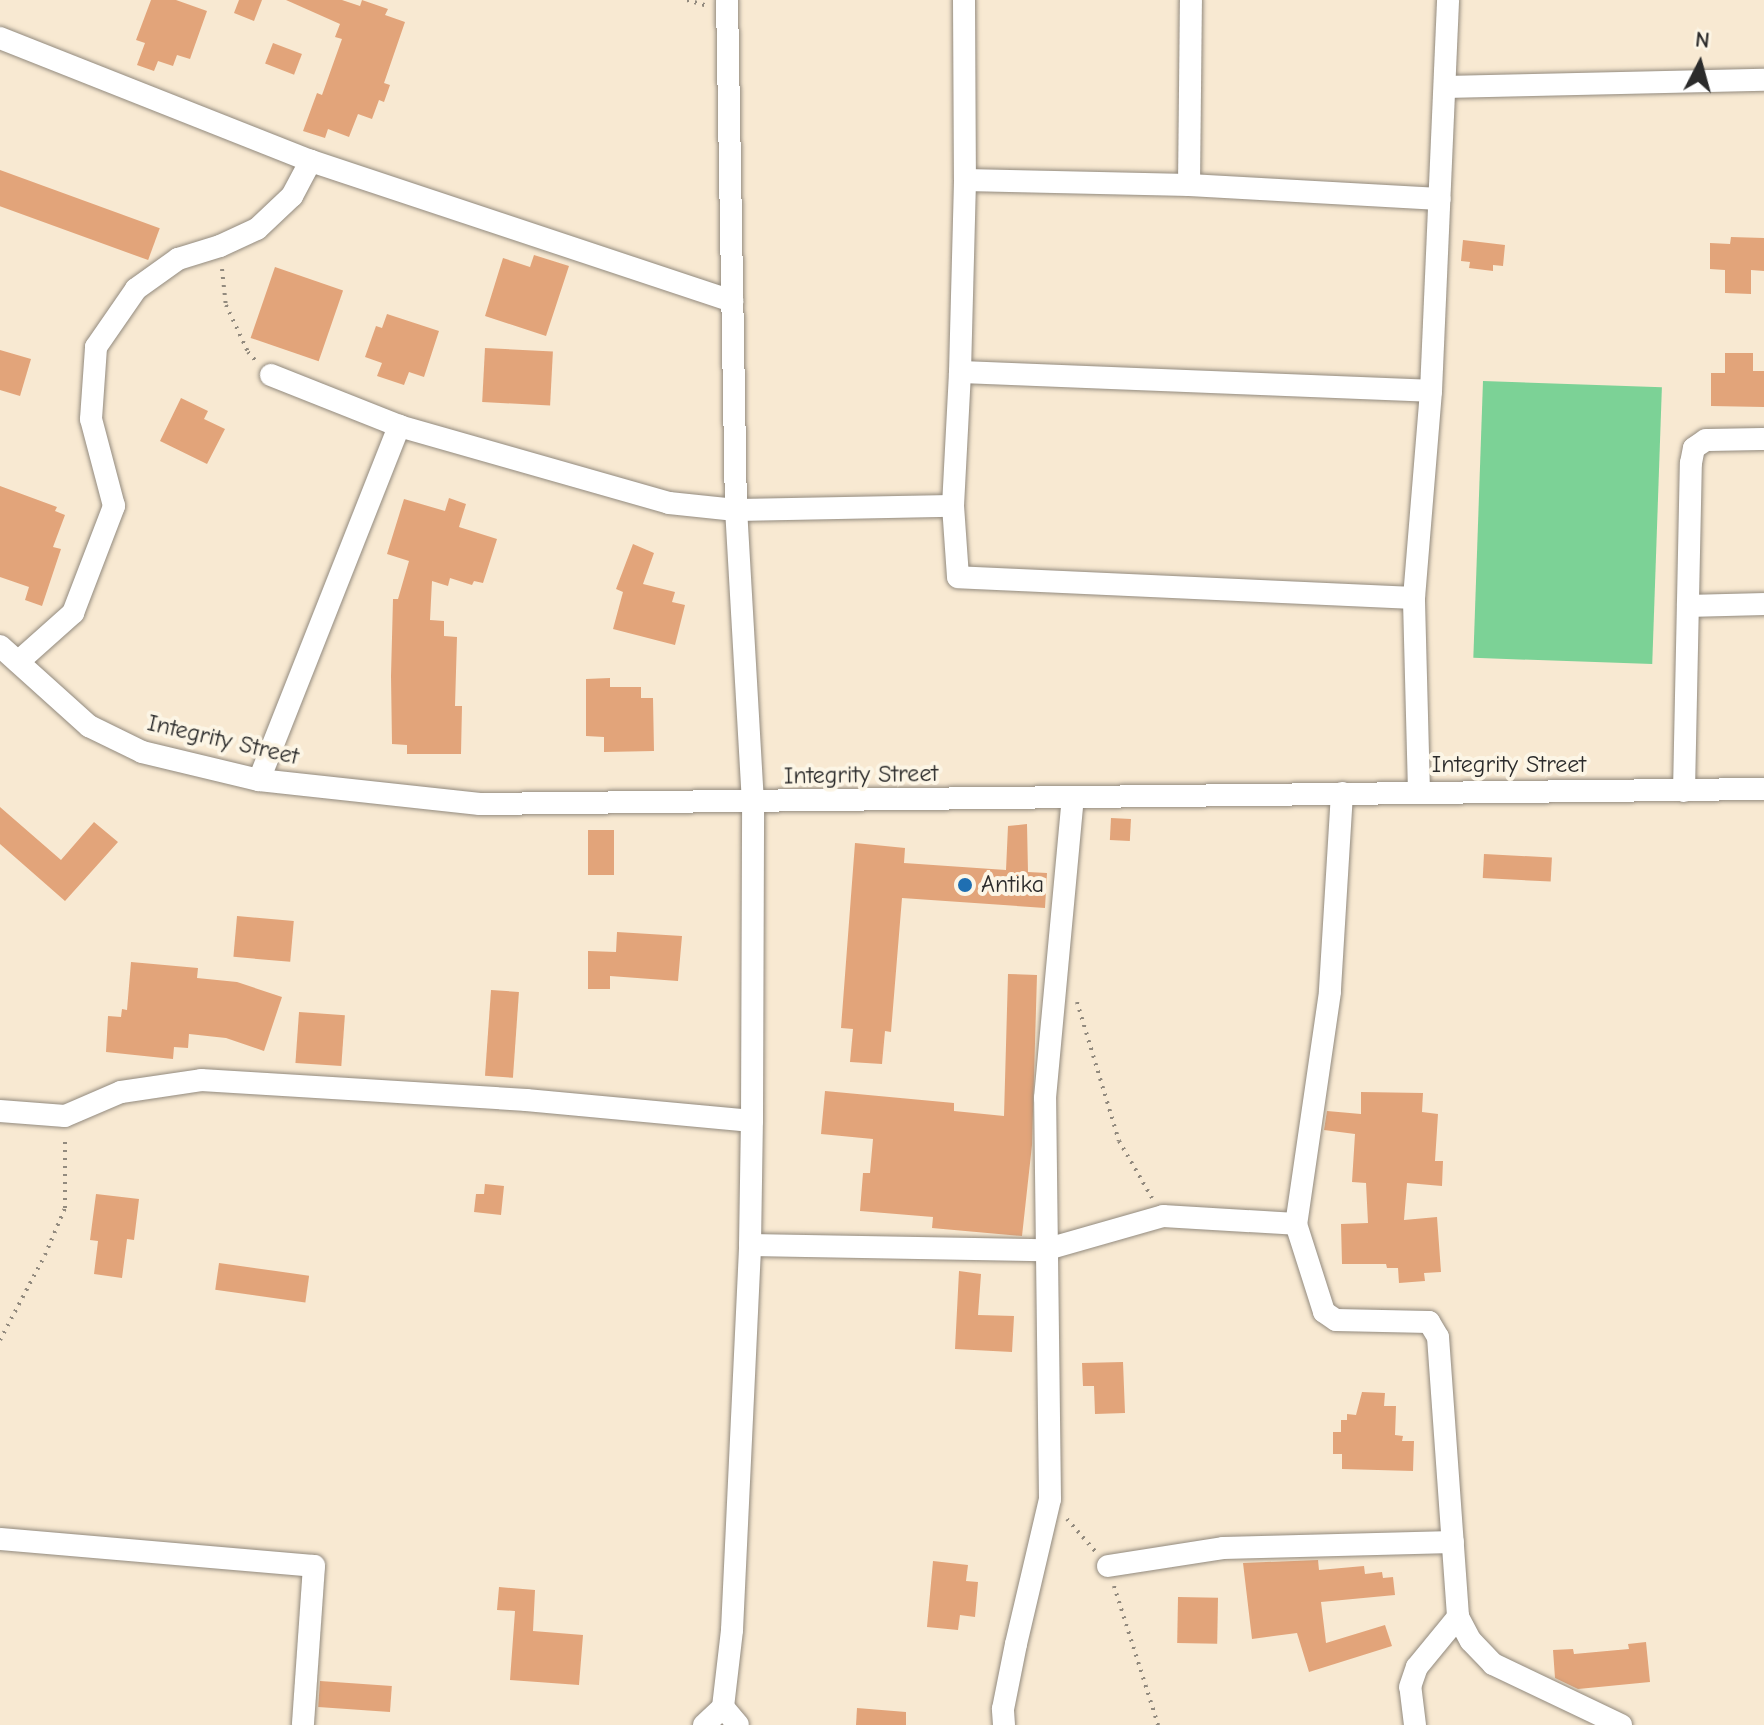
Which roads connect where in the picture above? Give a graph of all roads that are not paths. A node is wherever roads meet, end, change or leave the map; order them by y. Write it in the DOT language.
graph roads {
  1 [pos="727,0"];
  2 [pos="964,0"];
  3 [pos="1191,0"];
  4 [pos="1448,0"];
  5 [pos="0,38"];
  6 [pos="1764,80"];
  7 [pos="1445,87"];
  8 [pos="311,161"];
  9 [pos="965,180"];
  10 [pos="1189,185"];
  11 [pos="1440,199"];
  12 [pos="732,301"];
  13 [pos="960,372"];
  14 [pos="271,375"];
  15 [pos="1431,391"];
  16 [pos="399,426"];
  17 [pos="1764,439"];
  18 [pos="953,506"];
  19 [pos="736,510"];
  20 [pos="1414,598"];
  21 [pos="1764,604"];
  22 [pos="1688,606"];
  23 [pos="0,646"];
  24 [pos="18,662"];
  25 [pos="259,780"];
  26 [pos="1764,789"];
  27 [pos="1684,791"];
  28 [pos="1419,792"];
  29 [pos="1342,793"];
  30 [pos="1073,797"];
  31 [pos="753,803"];
  32 [pos="0,1111"];
  33 [pos="752,1121"];
  34 [pos="1296,1224"];
  35 [pos="750,1245"];
  36 [pos="1044,1250"];
  37 [pos="0,1539"];
  38 [pos="1453,1542"];
  39 [pos="1108,1566"];
  40 [pos="1458,1617"];
  41 [pos="723,1707"];
  42 [pos="303,1725"];
  43 [pos="704,1725"];
  44 [pos="738,1725"];
  45 [pos="1004,1725"];
  46 [pos="1415,1725"];
  47 [pos="1621,1725"];
  1 -- 12 [label="street"];
  2 -- 9 [label="street"];
  3 -- 10 [label="street"];
  4 -- 7 [label="street"];
  5 -- 8 [label="street"];
  6 -- 7 [label="street"];
  7 -- 11 [label="street"];
  8 -- 12 [label="street"];
  8 -- 24 [label="street"];
  9 -- 10 [label="street"];
  9 -- 13 [label="street"];
  10 -- 11 [label="street"];
  11 -- 15 [label="street"];
  12 -- 19 [label="street"];
  13 -- 15 [label="street"];
  13 -- 18 [label="street"];
  14 -- 16 [label="street"];
  15 -- 20 [label="street"];
  16 -- 19 [label="street"];
  16 -- 25 [label="street"];
  17 -- 22 [label="street"];
  18 -- 19 [label="street"];
  18 -- 20 [label="street"];
  19 -- 31 [label="street"];
  20 -- 28 [label="street"];
  21 -- 22 [label="street"];
  22 -- 27 [label="street"];
  23 -- 24 [label="street, Integrity Street"];
  24 -- 25 [label="street, Integrity Street"];
  25 -- 31 [label="street, Integrity Street"];
  26 -- 27 [label="street, Integrity Street"];
  27 -- 28 [label="street, Integrity Street"];
  28 -- 29 [label="street, Integrity Street"];
  29 -- 30 [label="street, Integrity Street"];
  29 -- 34 [label="street"];
  30 -- 31 [label="street, Integrity Street"];
  30 -- 36 [label="street"];
  31 -- 33 [label="street"];
  32 -- 33 [label="street"];
  33 -- 35 [label="street"];
  34 -- 36 [label="street"];
  34 -- 38 [label="street"];
  35 -- 36 [label="street"];
  35 -- 41 [label="street"];
  36 -- 45 [label="street"];
  37 -- 42 [label="street"];
  38 -- 39 [label="street"];
  38 -- 40 [label="street"];
  40 -- 46 [label="street"];
  40 -- 47 [label="street"];
  41 -- 43 [label="street"];
  41 -- 44 [label="street"];
}
